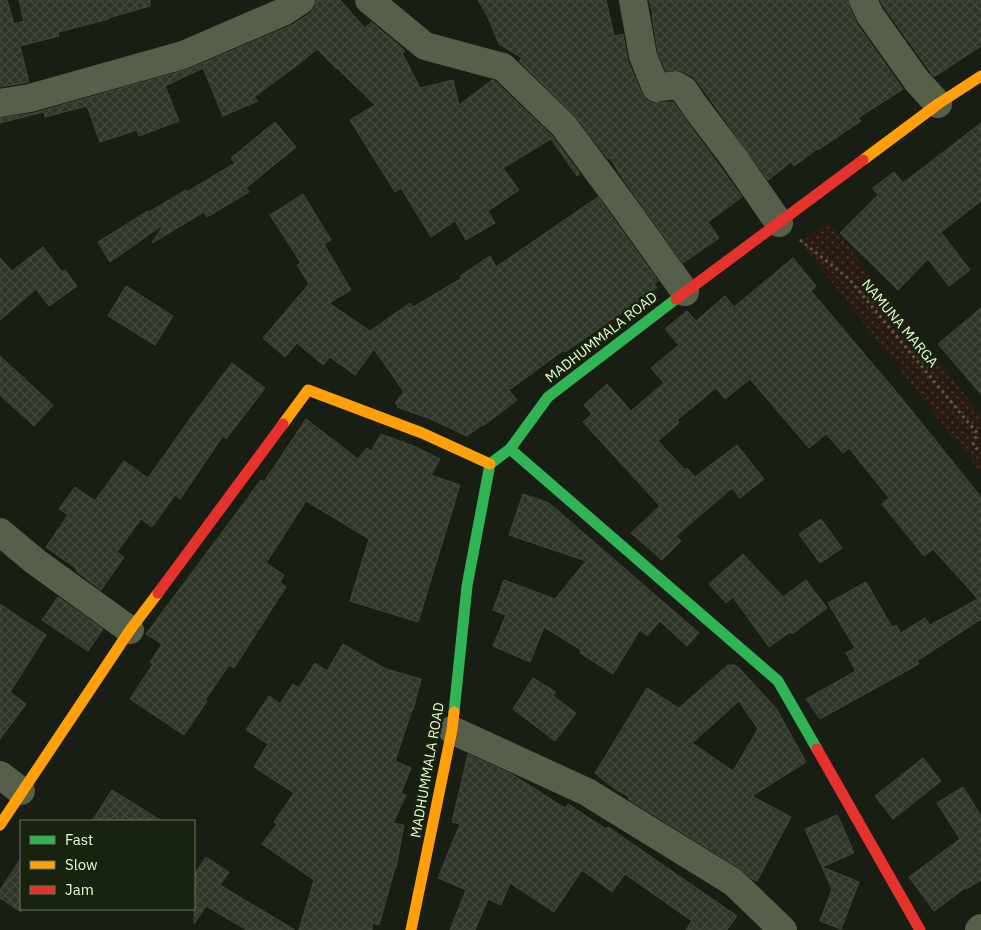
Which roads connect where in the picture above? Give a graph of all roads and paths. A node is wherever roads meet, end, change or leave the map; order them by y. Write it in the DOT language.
graph roads {
  1 [pos="301,0"];
  2 [pos="369,0"];
  3 [pos="633,0"];
  4 [pos="863,0"];
  5 [pos="981,76"];
  6 [pos="0,103"];
  7 [pos="938,104"];
  8 [pos="779,223"];
  9 [pos="685,292"];
  10 [pos="510,449"];
  11 [pos="981,453"];
  12 [pos="490,464"];
  13 [pos="0,532"];
  14 [pos="130,630"];
  15 [pos="452,730"];
  16 [pos="0,775"];
  17 [pos="22,791"];
  18 [pos="0,825"];
  19 [pos="411,930"];
  20 [pos="783,930"];
  21 [pos="920,930"];
  1 -- 6 [label="street"];
  2 -- 9 [label="street"];
  3 -- 8 [label="street"];
  4 -- 7 [label="street"];
  5 -- 7 [label="street, MADHUMMALA ROAD"];
  7 -- 8 [label="street, MADHUMMALA ROAD"];
  8 -- 9 [label="street, MADHUMMALA ROAD"];
  8 -- 11 [label="path, NAMUNA MARGA"];
  9 -- 10 [label="street, MADHUMMALA ROAD"];
  10 -- 12 [label="street, MADHUMMALA ROAD"];
  10 -- 21 [label="street"];
  12 -- 14 [label="street"];
  12 -- 15 [label="street, MADHUMMALA ROAD"];
  13 -- 14 [label="street"];
  14 -- 17 [label="street"];
  15 -- 19 [label="street, MADHUMMALA ROAD"];
  15 -- 20 [label="street"];
  16 -- 17 [label="street"];
  17 -- 18 [label="street"];
}
